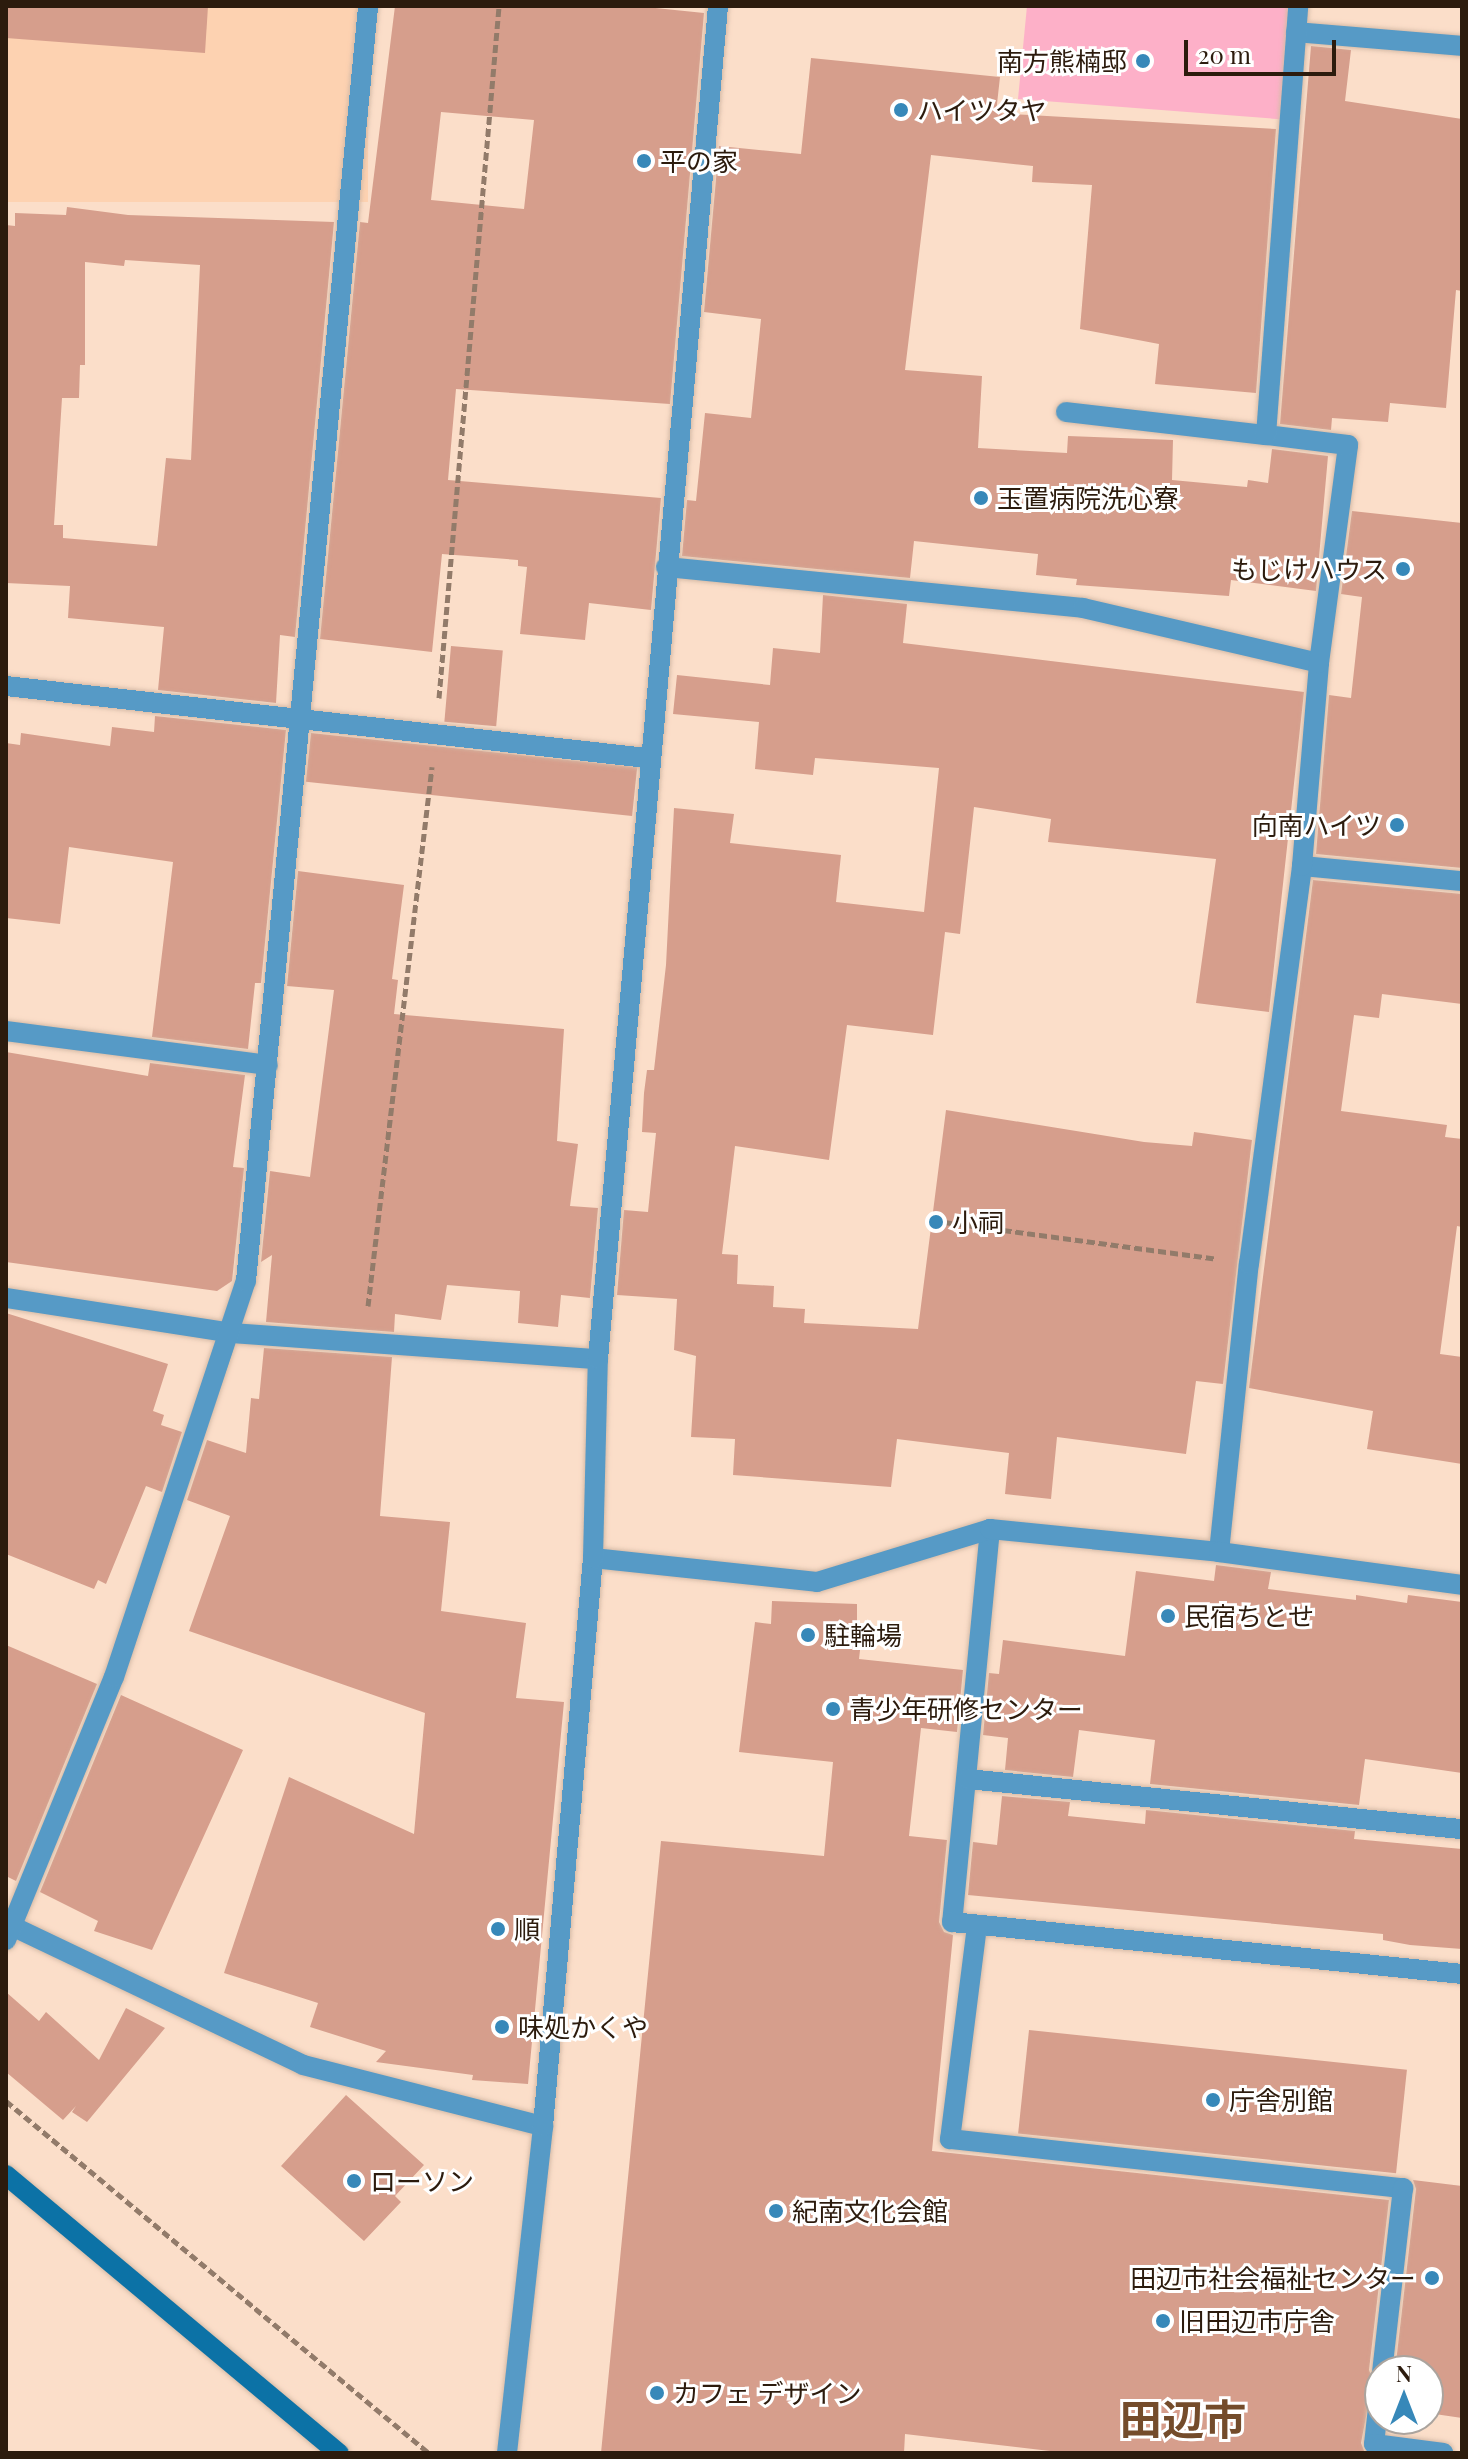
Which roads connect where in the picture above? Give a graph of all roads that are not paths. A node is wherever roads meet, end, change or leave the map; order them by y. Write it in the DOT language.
graph roads {
  1 [pos="368,6"];
  2 [pos="718,6"];
  3 [pos="1298,6"];
  4 [pos="1296,32"];
  5 [pos="1462,46"];
  6 [pos="1066,412"];
  7 [pos="1266,435"];
  8 [pos="666,567"];
  9 [pos="1319,663"];
  10 [pos="6,686"];
  11 [pos="303,717"];
  12 [pos="647,758"];
  13 [pos="1302,866"];
  14 [pos="1462,881"];
  15 [pos="6,1031"];
  16 [pos="268,1065"];
  17 [pos="6,1298"];
  18 [pos="231,1333"];
  19 [pos="598,1359"];
  20 [pos="990,1529"];
  21 [pos="1219,1552"];
  22 [pos="593,1558"];
  23 [pos="1462,1585"];
  24 [pos="968,1779"];
  25 [pos="1462,1829"];
  26 [pos="977,1926"];
  27 [pos="10,1934"];
  28 [pos="1462,1974"];
  29 [pos="543,2126"];
  30 [pos="6,2175"];
  31 [pos="1384,2355"];
  32 [pos="1375,2435"];
  33 [pos="339,2453"];
  34 [pos="507,2453"];
  35 [pos="1443,2453"];
  1 -- 11 [label="street"];
  2 -- 8 [label="street"];
  3 -- 4 [label="street"];
  4 -- 5 [label="street"];
  4 -- 7 [label="street"];
  6 -- 7 [label="street"];
  7 -- 9 [label="street"];
  8 -- 9 [label="street"];
  8 -- 12 [label="street"];
  9 -- 13 [label="street"];
  10 -- 11 [label="street"];
  11 -- 12 [label="street"];
  11 -- 16 [label="street"];
  12 -- 19 [label="street"];
  13 -- 14 [label="street"];
  13 -- 21 [label="street"];
  15 -- 16 [label="street"];
  16 -- 18 [label="street"];
  17 -- 18 [label="street"];
  18 -- 19 [label="street"];
  18 -- 27 [label="street"];
  19 -- 22 [label="street"];
  20 -- 21 [label="street"];
  20 -- 22 [label="street"];
  20 -- 24 [label="street"];
  21 -- 23 [label="street"];
  22 -- 29 [label="street"];
  24 -- 25 [label="street"];
  24 -- 26 [label="street"];
  26 -- 28 [label="street"];
  26 -- 31 [label="street"];
  27 -- 29 [label="street"];
  29 -- 34 [label="street"];
  30 -- 33 [label="street"];
  32 -- 35 [label="street"];
}
